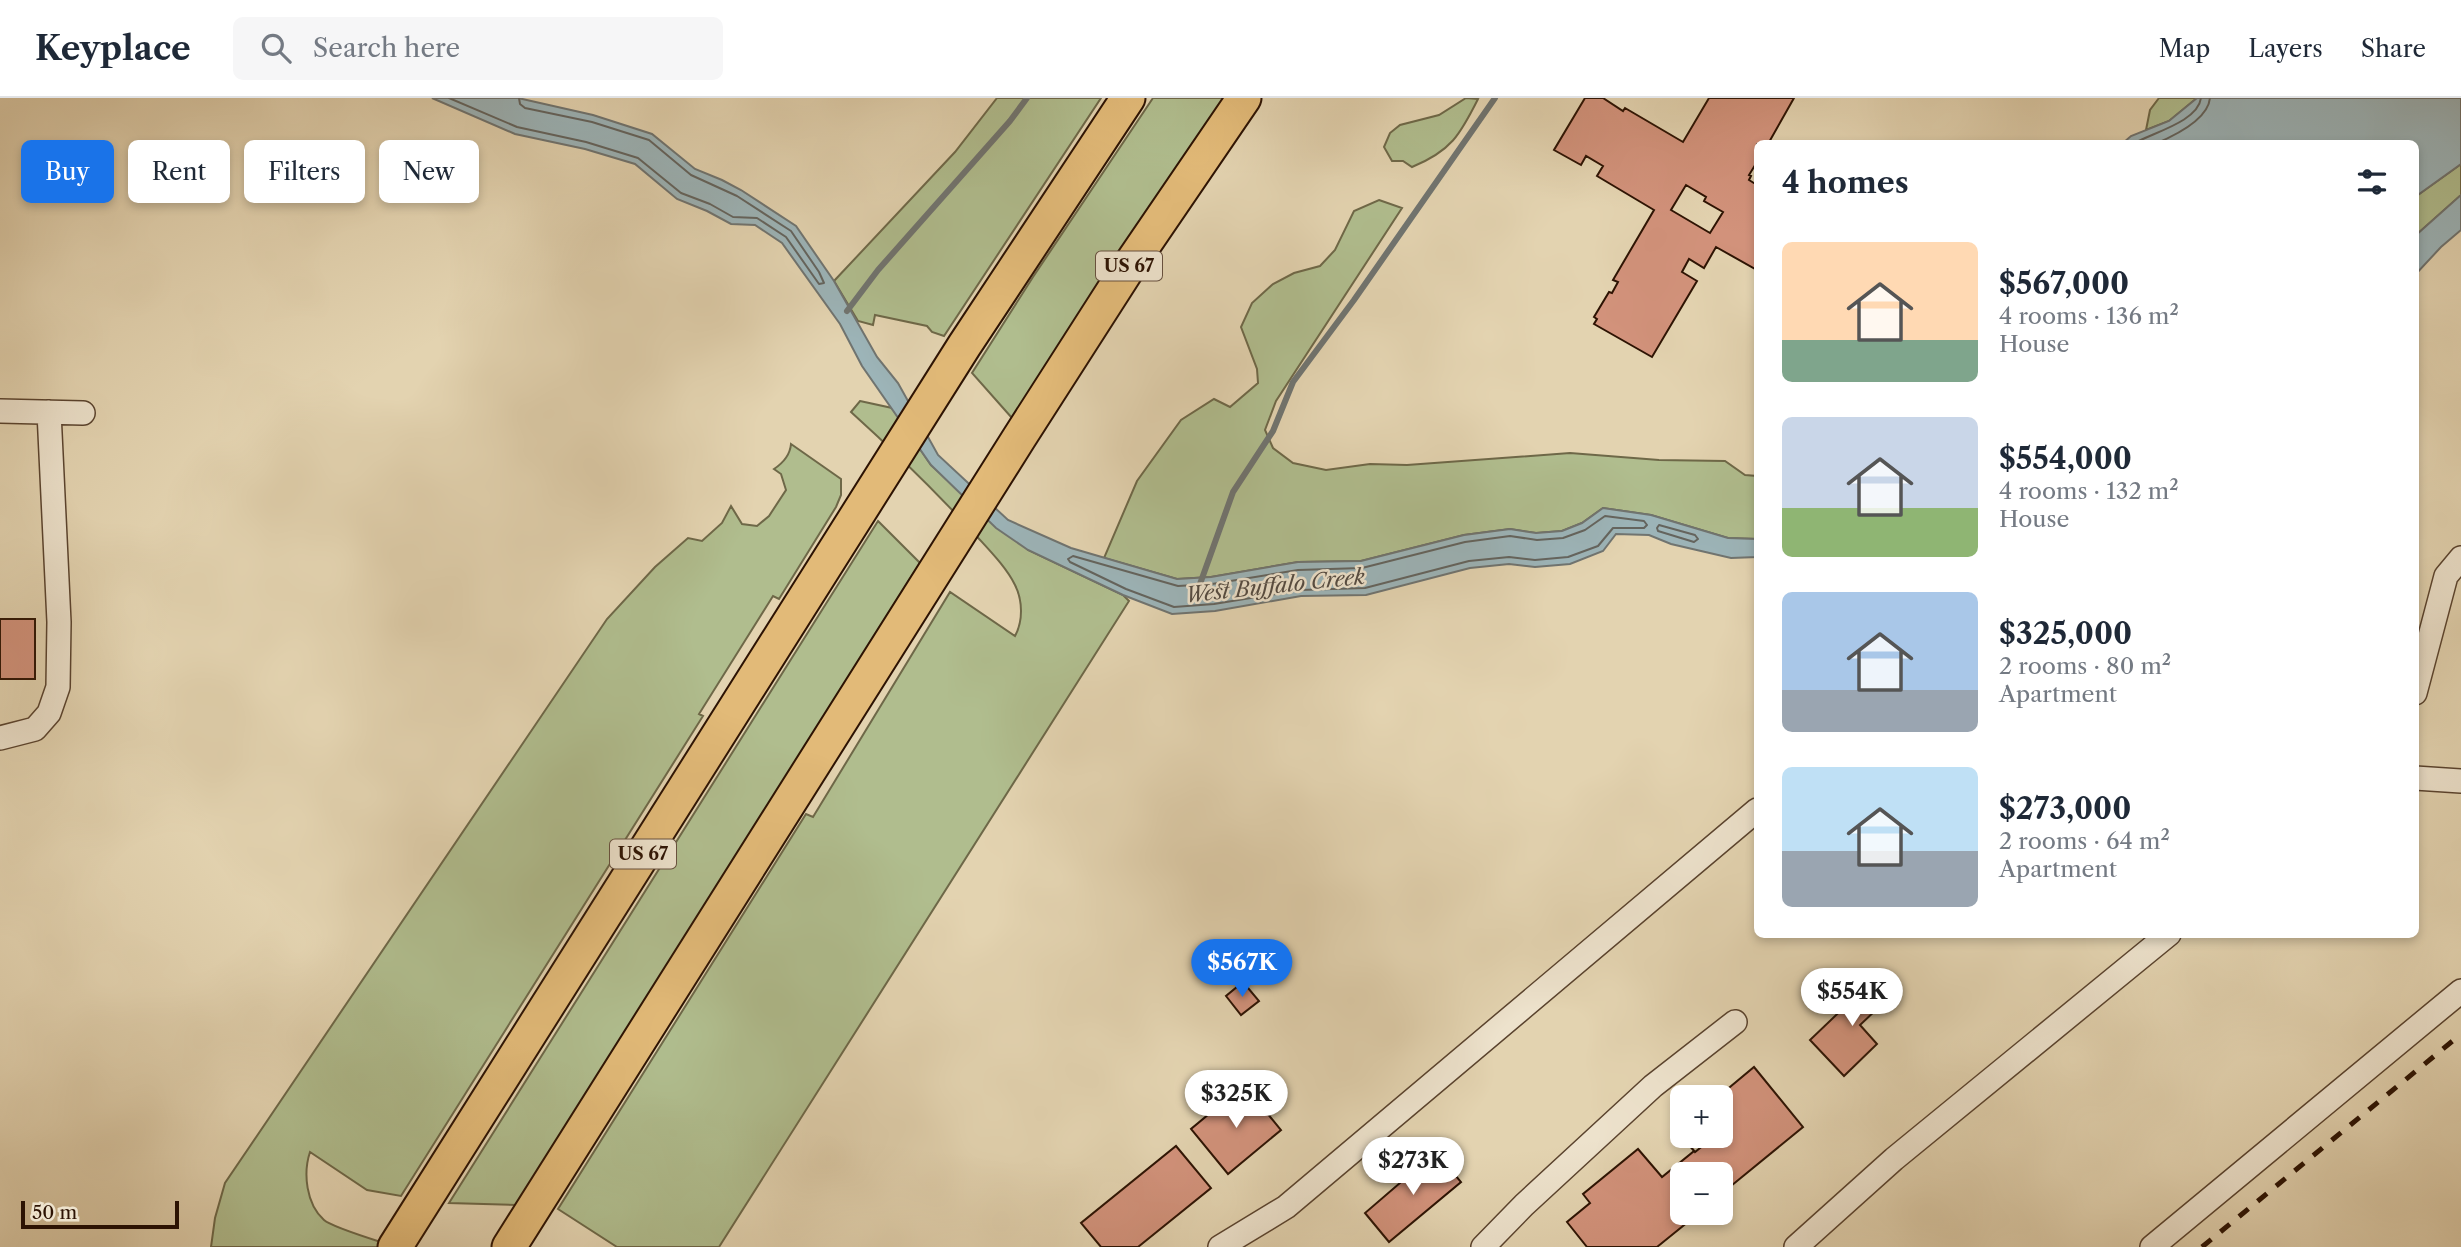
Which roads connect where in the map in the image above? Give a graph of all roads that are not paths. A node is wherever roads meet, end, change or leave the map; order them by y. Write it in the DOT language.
graph roads {
  1 [pos="1128,98"];
  2 [pos="1244,98"];
  3 [pos="0,411"];
  4 [pos="49,412"];
  5 [pos="83,413"];
  6 [pos="2461,558"];
  7 [pos="2419,678"];
  8 [pos="0,738"];
  9 [pos="2419,778"];
  10 [pos="2461,781"];
  11 [pos="1754,813"];
  12 [pos="2164,938"];
  13 [pos="2461,991"];
  14 [pos="1735,1022"];
  15 [pos="395,1247"];
  16 [pos="509,1247"];
  17 [pos="1220,1247"];
  18 [pos="1483,1247"];
  19 [pos="1796,1247"];
  20 [pos="2152,1247"];
  1 -- 15 [label="highway, US 67"];
  2 -- 16 [label="highway, US 67"];
  3 -- 4 [label="lane"];
  4 -- 5 [label="lane"];
  4 -- 8 [label="lane"];
  6 -- 7 [label="lane"];
  9 -- 10 [label="lane"];
  11 -- 17 [label="lane"];
  12 -- 19 [label="lane"];
  13 -- 20 [label="lane"];
  14 -- 18 [label="lane"];
}
